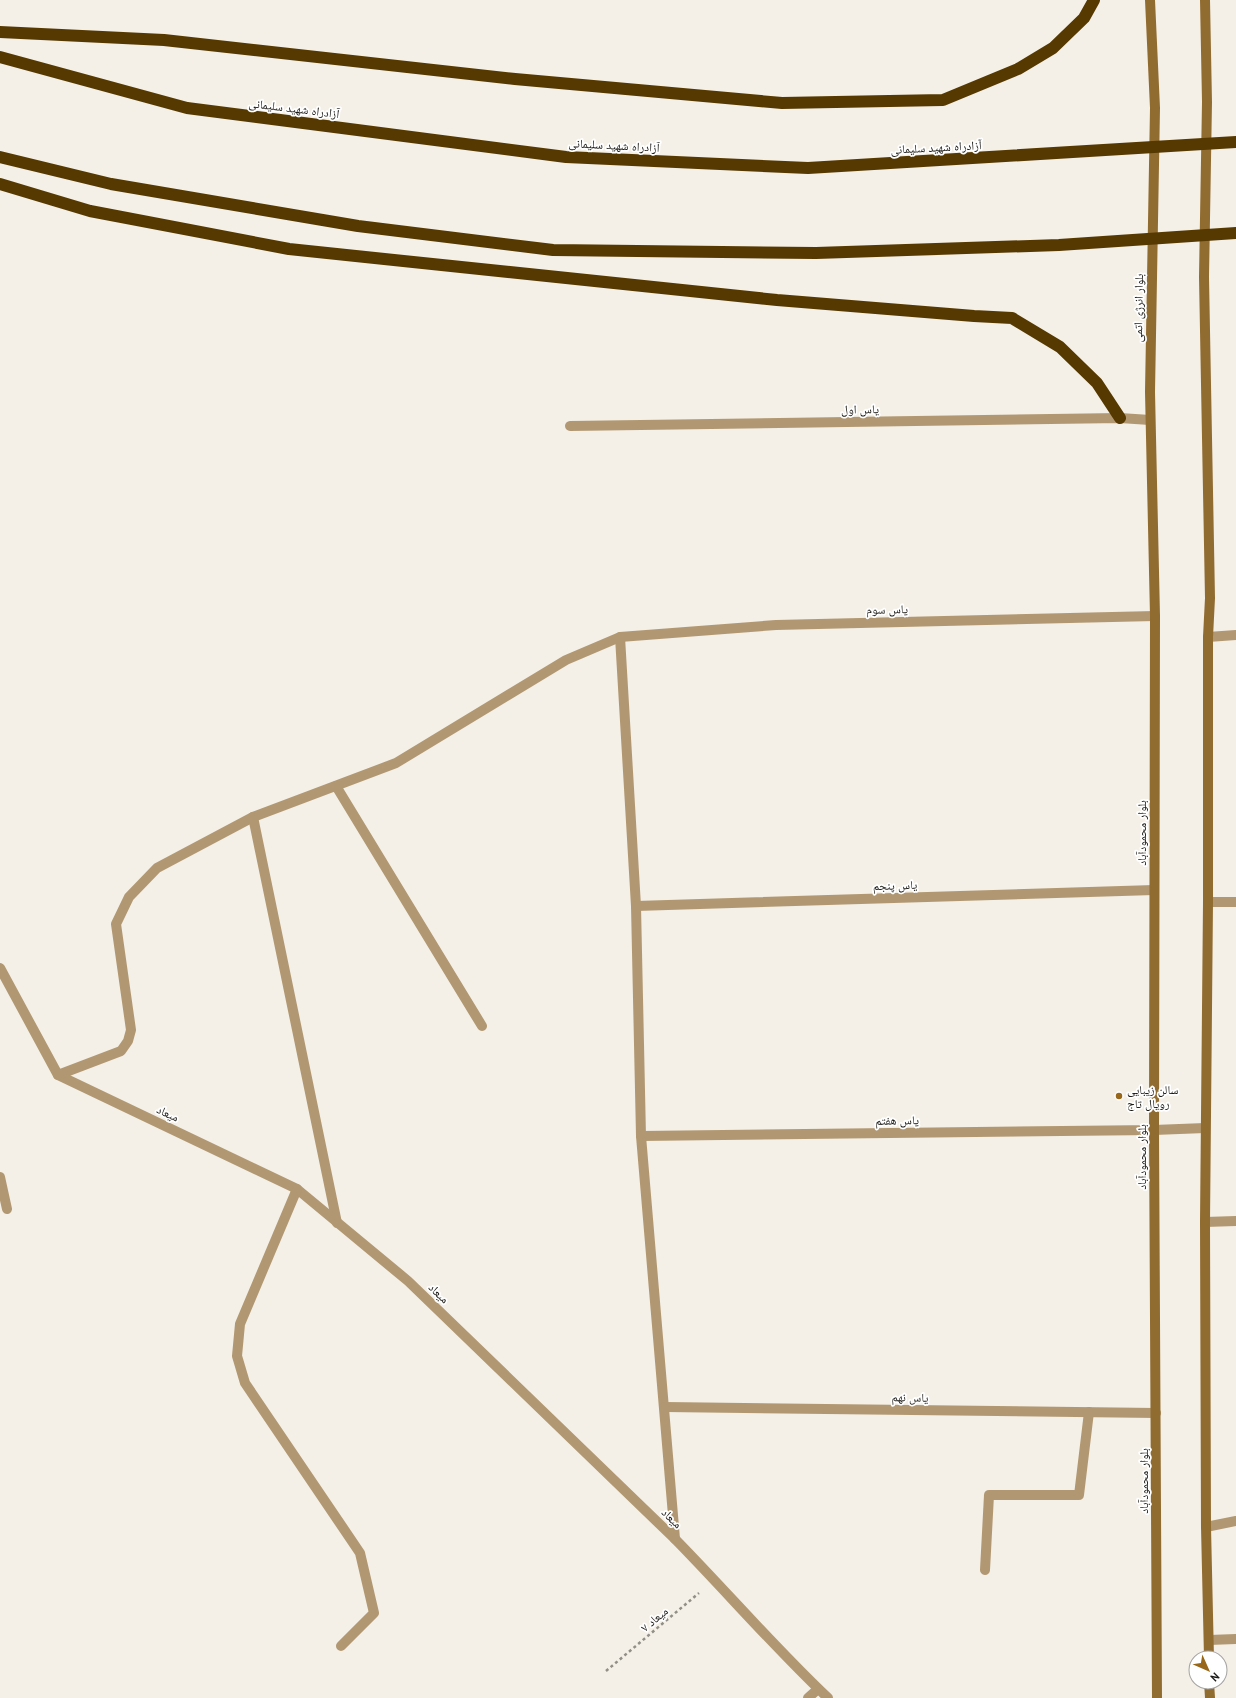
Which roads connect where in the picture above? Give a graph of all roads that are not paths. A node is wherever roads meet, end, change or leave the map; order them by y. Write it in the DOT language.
graph roads {
  1 [pos="1094,0"];
  2 [pos="1150,0"];
  3 [pos="1205,0"];
  4 [pos="0,32"];
  5 [pos="0,57"];
  6 [pos="1236,142"];
  7 [pos="0,157"];
  8 [pos="0,184"];
  9 [pos="1236,233"];
  10 [pos="1120,418"];
  11 [pos="1150,420"];
  12 [pos="570,426"];
  13 [pos="1155,616"];
  14 [pos="1236,635"];
  15 [pos="620,637"];
  16 [pos="1208,637"];
  17 [pos="336,786"];
  18 [pos="253,817"];
  19 [pos="1154,890"];
  20 [pos="1208,902"];
  21 [pos="1236,902"];
  22 [pos="636,906"];
  23 [pos="0,968"];
  24 [pos="482,1026"];
  25 [pos="58,1075"];
  26 [pos="1205,1128"];
  27 [pos="1154,1130"];
  28 [pos="641,1136"];
  29 [pos="0,1177"];
  30 [pos="297,1189"];
  31 [pos="7,1209"];
  32 [pos="1236,1221"];
  33 [pos="1205,1222"];
  34 [pos="337,1223"];
  35 [pos="664,1407"];
  36 [pos="1089,1412"];
  37 [pos="1156,1413"];
  38 [pos="1236,1521"];
  39 [pos="1206,1527"];
  40 [pos="675,1539"];
  41 [pos="984,1570"];
  42 [pos="1236,1639"];
  43 [pos="1209,1640"];
  44 [pos="341,1646"];
  45 [pos="1209,1650"];
  46 [pos="818,1689"];
  47 [pos="808,1698"];
  48 [pos="828,1698"];
  49 [pos="1157,1698"];
  1 -- 4 [label="highway"];
  2 -- 11 [label="main road, بلوار انرژی اتمی"];
  3 -- 16 [label="main road"];
  5 -- 6 [label="highway, آزادراه شهید سلیمانی"];
  7 -- 9 [label="highway"];
  8 -- 10 [label="highway"];
  10 -- 11 [label="street, یاس اول"];
  10 -- 12 [label="street, یاس اول"];
  11 -- 13 [label="main road, بلوار انرژی اتمی"];
  13 -- 15 [label="street, یاس سوم"];
  13 -- 19 [label="main road, بلوار محمودآباد"];
  14 -- 16 [label="street"];
  15 -- 17 [label="street, یاس سوم"];
  15 -- 22 [label="street"];
  16 -- 20 [label="main road"];
  17 -- 18 [label="street, یاس سوم"];
  17 -- 24 [label="street"];
  18 -- 25 [label="street, یاس سوم"];
  18 -- 34 [label="street"];
  19 -- 22 [label="street, یاس پنجم"];
  19 -- 27 [label="main road, بلوار محمودآباد"];
  20 -- 21 [label="street"];
  20 -- 26 [label="main road"];
  22 -- 28 [label="street"];
  23 -- 25 [label="street"];
  25 -- 30 [label="street, میعاد"];
  26 -- 27 [label="street, یاس هفتم"];
  26 -- 33 [label="main road"];
  27 -- 28 [label="street, یاس هفتم"];
  27 -- 37 [label="main road, بلوار محمودآباد"];
  28 -- 35 [label="street"];
  29 -- 31 [label="street"];
  30 -- 34 [label="street, میعاد"];
  30 -- 44 [label="street"];
  32 -- 33 [label="street"];
  33 -- 39 [label="main road"];
  34 -- 40 [label="street, میعاد"];
  35 -- 36 [label="street, یاس نهم"];
  35 -- 40 [label="street"];
  36 -- 37 [label="street, یاس نهم"];
  36 -- 41 [label="street"];
  37 -- 49 [label="main road, بلوار محمودآباد"];
  38 -- 39 [label="street"];
  39 -- 43 [label="main road"];
  40 -- 46 [label="street, میعاد"];
  42 -- 43 [label="street"];
  43 -- 45 [label="main road"];
  46 -- 47 [label="street"];
  46 -- 48 [label="street, میعاد"];
}
